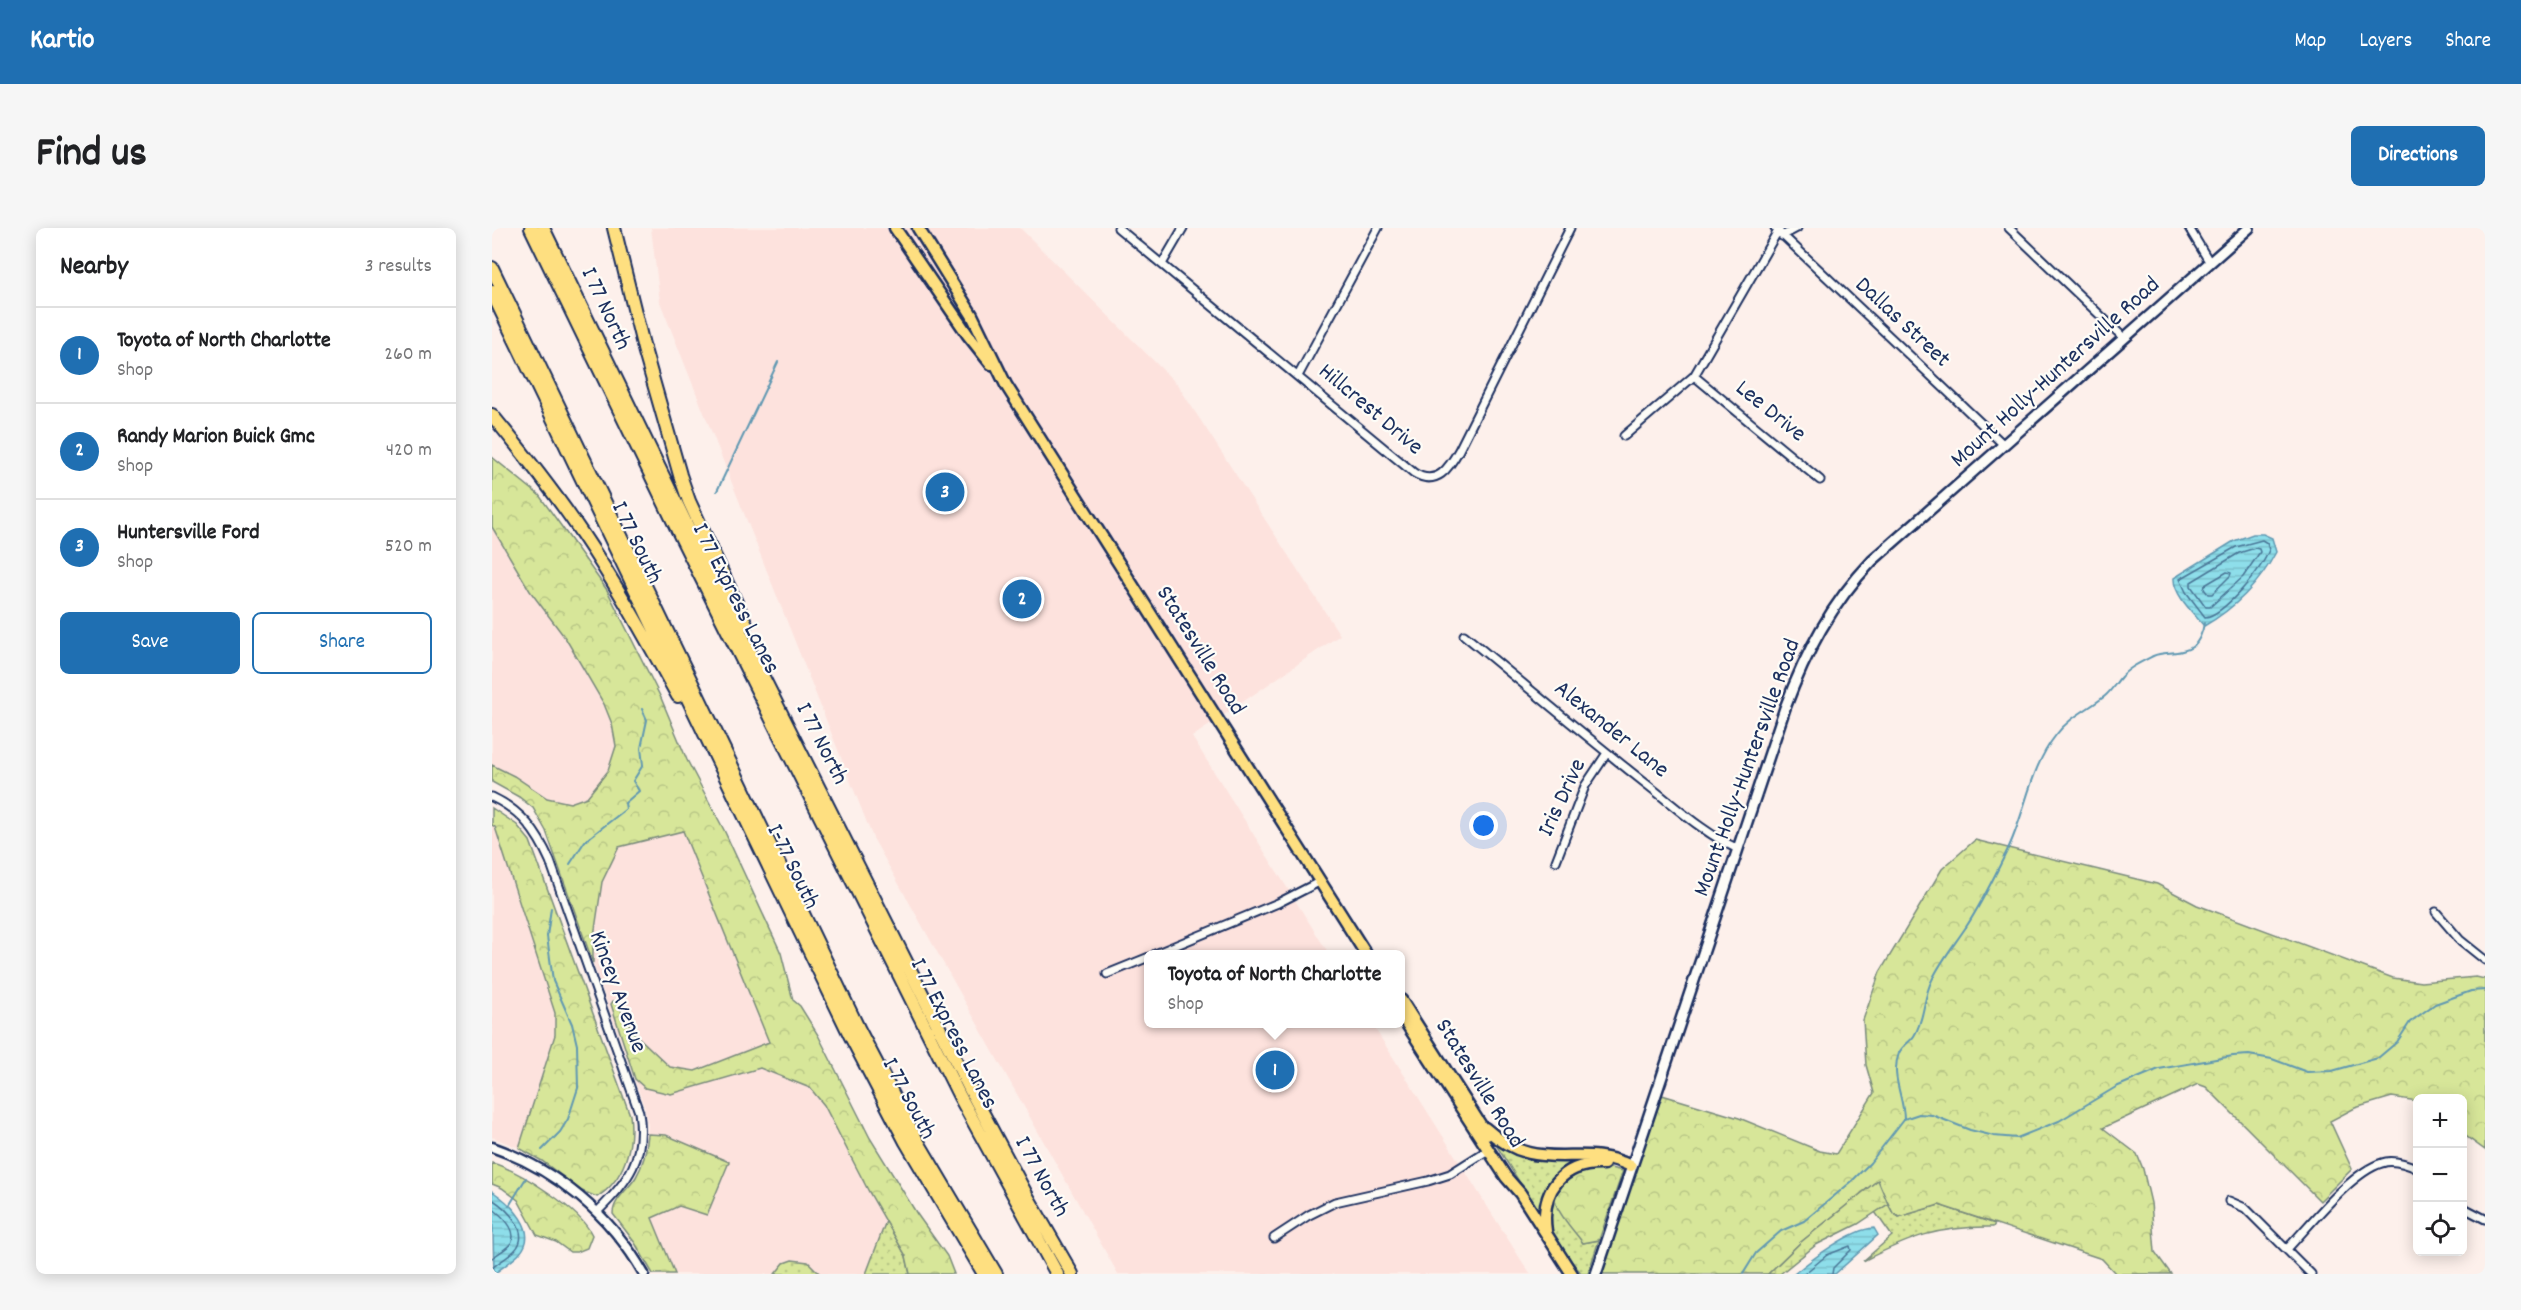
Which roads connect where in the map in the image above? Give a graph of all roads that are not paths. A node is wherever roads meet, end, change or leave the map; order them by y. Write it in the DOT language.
graph roads {
  1 [pos="531,228"];
  2 [pos="543,228"];
  3 [pos="615,228"];
  4 [pos="895,228"];
  5 [pos="918,228"];
  6 [pos="1118,228"];
  7 [pos="1183,228"];
  8 [pos="1378,228"];
  9 [pos="1570,228"];
  10 [pos="1797,228"];
  11 [pos="2009,228"];
  12 [pos="2189,228"];
  13 [pos="2249,228"];
  14 [pos="1779,231"];
  15 [pos="2210,263"];
  16 [pos="1162,264"];
  17 [pos="492,268"];
  18 [pos="492,292"];
  19 [pos="2124,338"];
  20 [pos="1298,376"];
  21 [pos="1694,376"];
  22 [pos="1002,378"];
  23 [pos="492,415"];
  24 [pos="1624,436"];
  25 [pos="2004,445"];
  26 [pos="1820,480"];
  27 [pos="1464,634"];
  28 [pos="771,689"];
  29 [pos="1607,753"];
  30 [pos="492,797"];
  31 [pos="742,813"];
  32 [pos="1738,849"];
  33 [pos="1556,861"];
  34 [pos="1321,881"];
  35 [pos="2436,912"];
  36 [pos="803,940"];
  37 [pos="1165,950"];
  38 [pos="1365,950"];
  39 [pos="1144,959"];
  40 [pos="2485,960"];
  41 [pos="1107,974"];
  42 [pos="1405,1006"];
  43 [pos="1405,1021"];
  44 [pos="1477,1120"];
  45 [pos="492,1146"];
  46 [pos="1488,1150"];
  47 [pos="1631,1166"];
  48 [pos="2413,1167"];
  49 [pos="1520,1192"];
  50 [pos="2229,1201"];
  51 [pos="2467,1209"];
  52 [pos="597,1212"];
  53 [pos="2485,1219"];
  54 [pos="1547,1234"];
  55 [pos="1274,1238"];
  56 [pos="2287,1249"];
  57 [pos="644,1274"];
  58 [pos="984,1274"];
  59 [pos="996,1274"];
  60 [pos="1057,1274"];
  61 [pos="1072,1274"];
  62 [pos="1572,1274"];
  63 [pos="1596,1274"];
  64 [pos="2311,1274"];
  1 -- 60 [label="highway, I 77 Express Lanes"];
  2 -- 28 [label="highway, I 77 North"];
  3 -- 28 [label="highway"];
  4 -- 22 [label="main road, Statesville Road"];
  5 -- 22 [label="main road, Statesville Road"];
  6 -- 16 [label="street, Hillcrest Drive"];
  7 -- 16 [label="street"];
  8 -- 20 [label="street"];
  9 -- 20 [label="street, Hillcrest Drive"];
  10 -- 14 [label="street"];
  11 -- 19 [label="street"];
  12 -- 15 [label="street"];
  13 -- 15 [label="main road, Mount Holly-Huntersville Road"];
  14 -- 21 [label="street"];
  14 -- 25 [label="street, Dallas Street"];
  15 -- 19 [label="main road, Mount Holly-Huntersville Road"];
  16 -- 20 [label="street, Hillcrest Drive"];
  17 -- 59 [label="highway"];
  18 -- 31 [label="highway, I 77 South"];
  19 -- 25 [label="main road, Mount Holly-Huntersville Road"];
  21 -- 24 [label="street"];
  21 -- 26 [label="street, Lee Drive"];
  22 -- 34 [label="main road, Statesville Road"];
  23 -- 31 [label="highway"];
  25 -- 32 [label="main road, Mount Holly-Huntersville Road"];
  27 -- 29 [label="street, Alexander Lane"];
  28 -- 61 [label="highway, I 77 North"];
  29 -- 32 [label="street, Alexander Lane"];
  29 -- 33 [label="street, Iris Drive"];
  30 -- 52 [label="street, Kincey Avenue"];
  31 -- 36 [label="highway, I-77 South"];
  32 -- 47 [label="main road, Mount Holly-Huntersville Road"];
  34 -- 37 [label="street"];
  34 -- 38 [label="main road, Statesville Road"];
  35 -- 40 [label="street"];
  36 -- 58 [label="highway, I 77 South"];
  39 -- 41 [label="street"];
  42 -- 44 [label="main road, Statesville Road"];
  43 -- 46 [label="main road, Statesville Road"];
  44 -- 47 [label="main road"];
  44 -- 49 [label="main road, Statesville Road"];
  45 -- 52 [label="street"];
  46 -- 49 [label="main road, Statesville Road"];
  46 -- 55 [label="street"];
  47 -- 54 [label="main road"];
  47 -- 63 [label="main road, Mount Holly-Huntersville Road"];
  48 -- 56 [label="street"];
  49 -- 54 [label="main road, Statesville Road"];
  50 -- 56 [label="street"];
  51 -- 53 [label="street"];
  52 -- 57 [label="street"];
  54 -- 62 [label="main road, Statesville Road"];
  56 -- 64 [label="street"];
}
